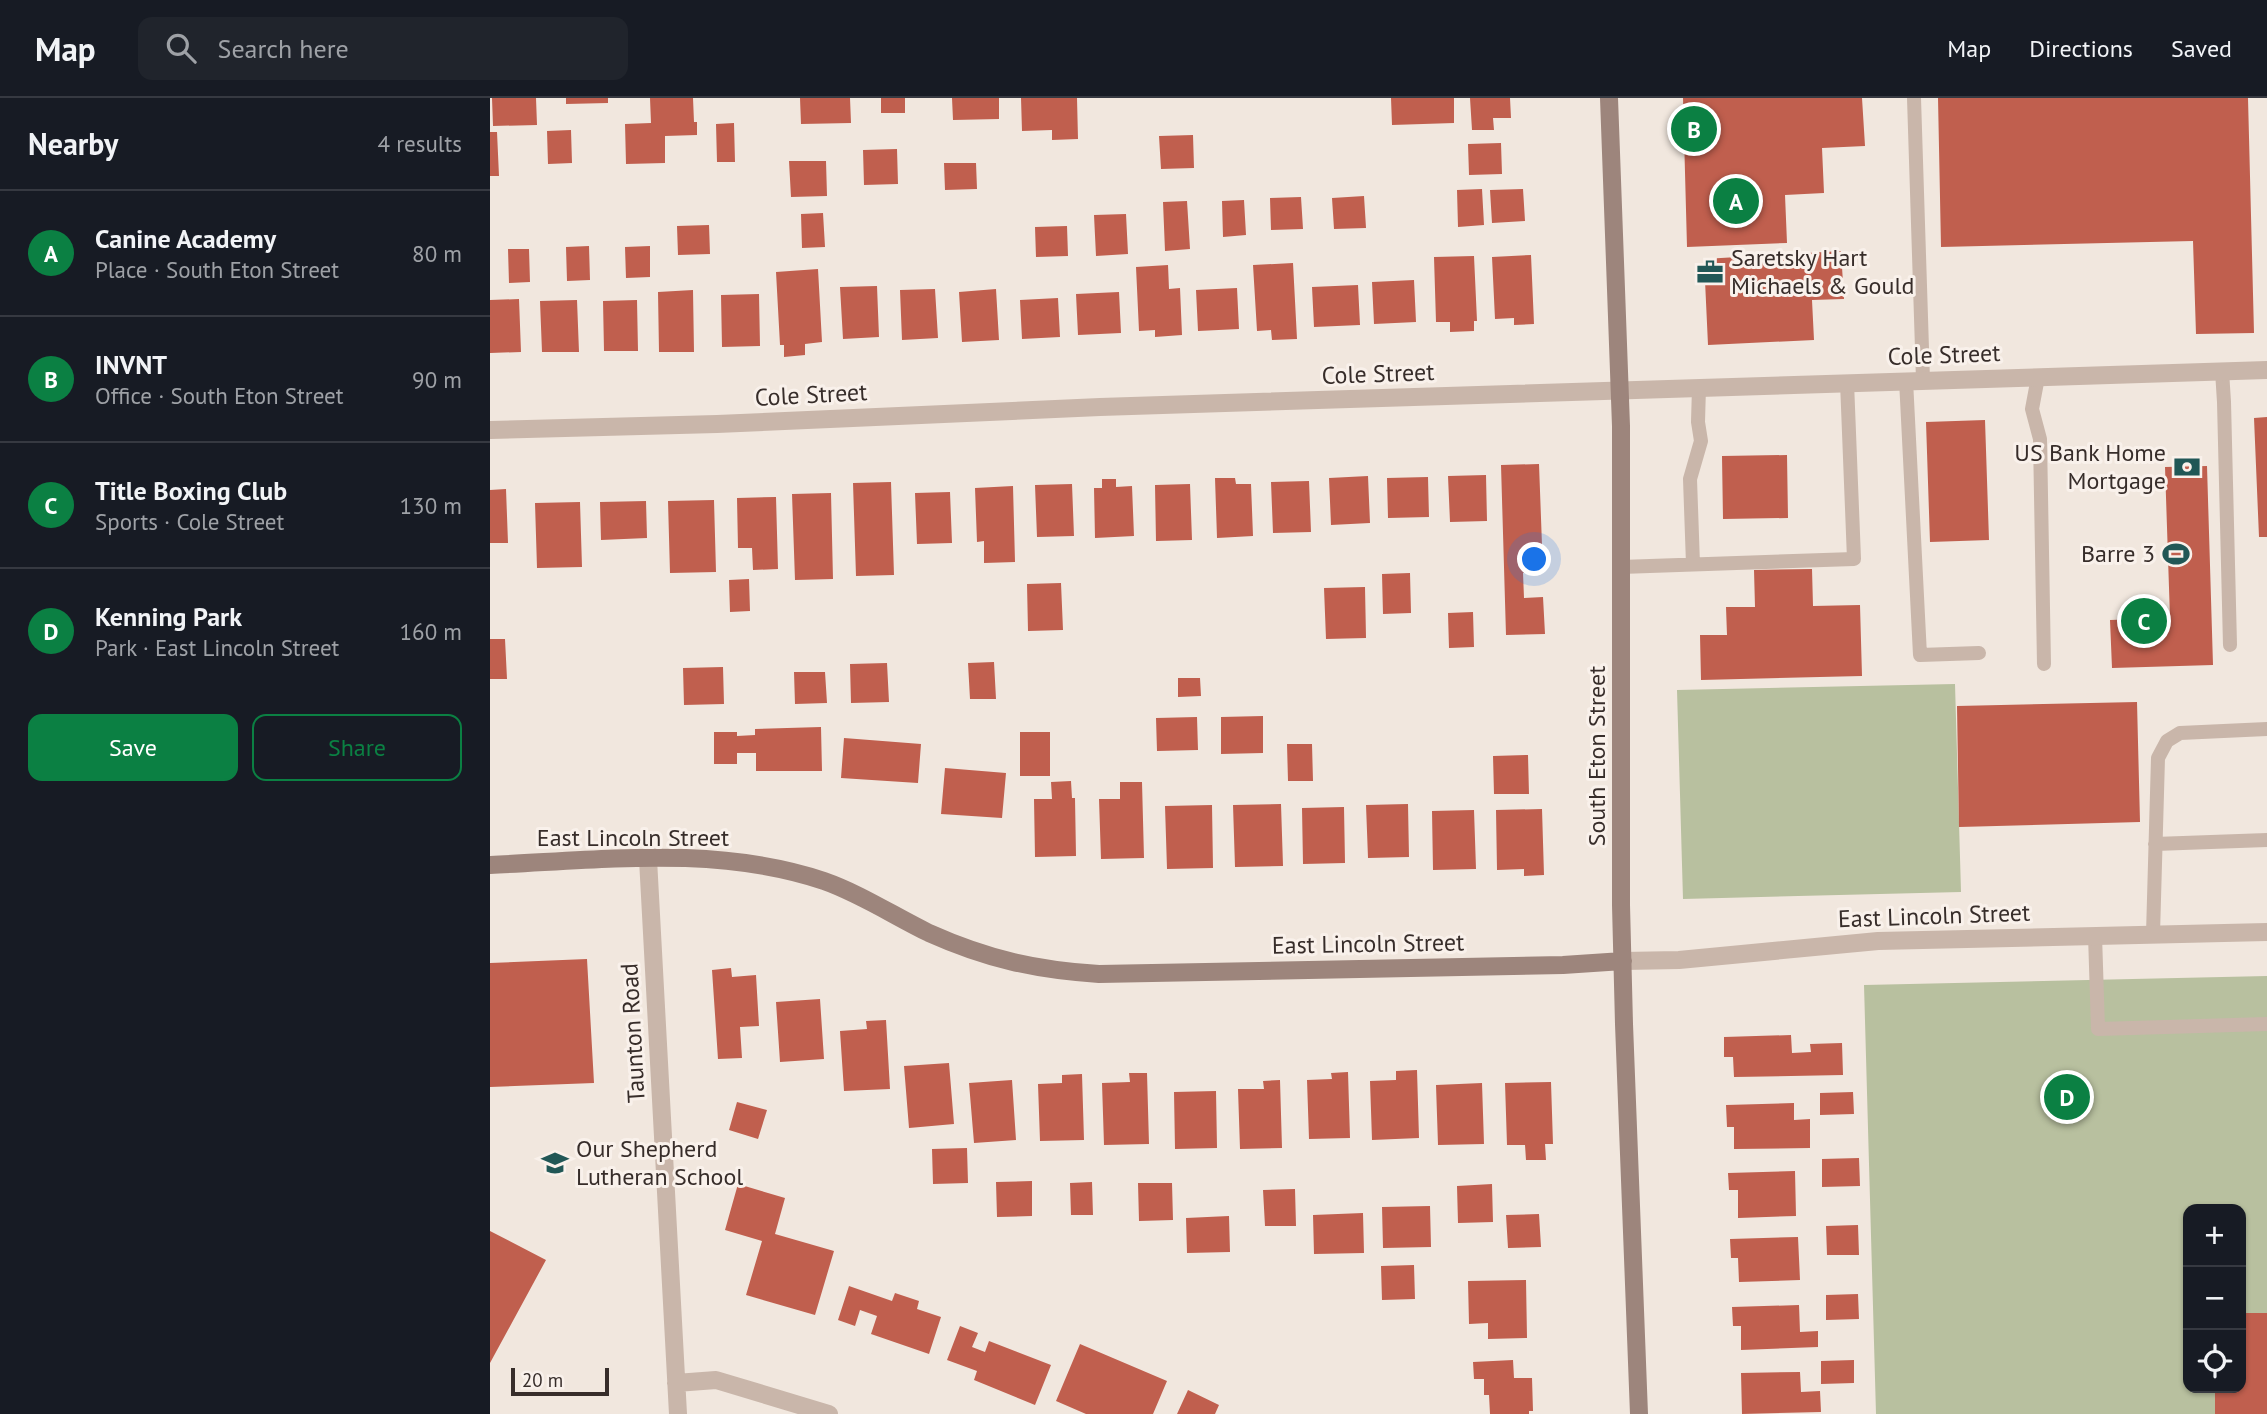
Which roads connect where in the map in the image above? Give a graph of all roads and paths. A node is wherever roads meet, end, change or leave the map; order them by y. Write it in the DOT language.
graph roads {
  1 [pos="1609,98"];
  2 [pos="1914,98"];
  3 [pos="2267,370"];
  4 [pos="2222,371"];
  5 [pos="2038,377"];
  6 [pos="1914,380"];
  7 [pos="1847,382"];
  8 [pos="1699,387"];
  9 [pos="1619,392"];
  10 [pos="490,430"];
  11 [pos="1693,564"];
  12 [pos="1621,567"];
  13 [pos="2231,645"];
  14 [pos="1979,653"];
  15 [pos="2044,664"];
  16 [pos="2267,729"];
  17 [pos="2267,840"];
  18 [pos="2155,844"];
  19 [pos="648,859"];
  20 [pos="490,865"];
  21 [pos="2267,932"];
  22 [pos="2153,934"];
  23 [pos="2095,935"];
  24 [pos="1623,961"];
  25 [pos="2267,1024"];
  26 [pos="676,1383"];
  27 [pos="678,1414"];
  28 [pos="828,1414"];
  29 [pos="1639,1414"];
  1 -- 9 [label="street, South Eton Street"];
  2 -- 6 [label="lane"];
  3 -- 4 [label="street, Cole Street"];
  4 -- 5 [label="street, Cole Street"];
  4 -- 13 [label="lane"];
  5 -- 6 [label="street, Cole Street"];
  5 -- 15 [label="lane"];
  6 -- 7 [label="street, Cole Street"];
  6 -- 14 [label="lane"];
  7 -- 8 [label="street, Cole Street"];
  7 -- 11 [label="lane"];
  8 -- 9 [label="street, Cole Street"];
  8 -- 11 [label="lane"];
  9 -- 10 [label="street, Cole Street"];
  9 -- 12 [label="street, South Eton Street"];
  11 -- 12 [label="lane"];
  12 -- 24 [label="street, South Eton Street"];
  16 -- 18 [label="lane"];
  17 -- 18 [label="lane"];
  18 -- 22 [label="lane"];
  19 -- 20 [label="street, East Lincoln Street"];
  19 -- 24 [label="street, East Lincoln Street"];
  19 -- 26 [label="street, Taunton Road"];
  21 -- 22 [label="street, East Lincoln Street"];
  22 -- 23 [label="street, East Lincoln Street"];
  23 -- 24 [label="street, East Lincoln Street"];
  23 -- 25 [label="lane"];
  24 -- 29 [label="street, South Eton Street"];
  26 -- 27 [label="street, Taunton Road"];
  26 -- 28 [label="street"];
}
